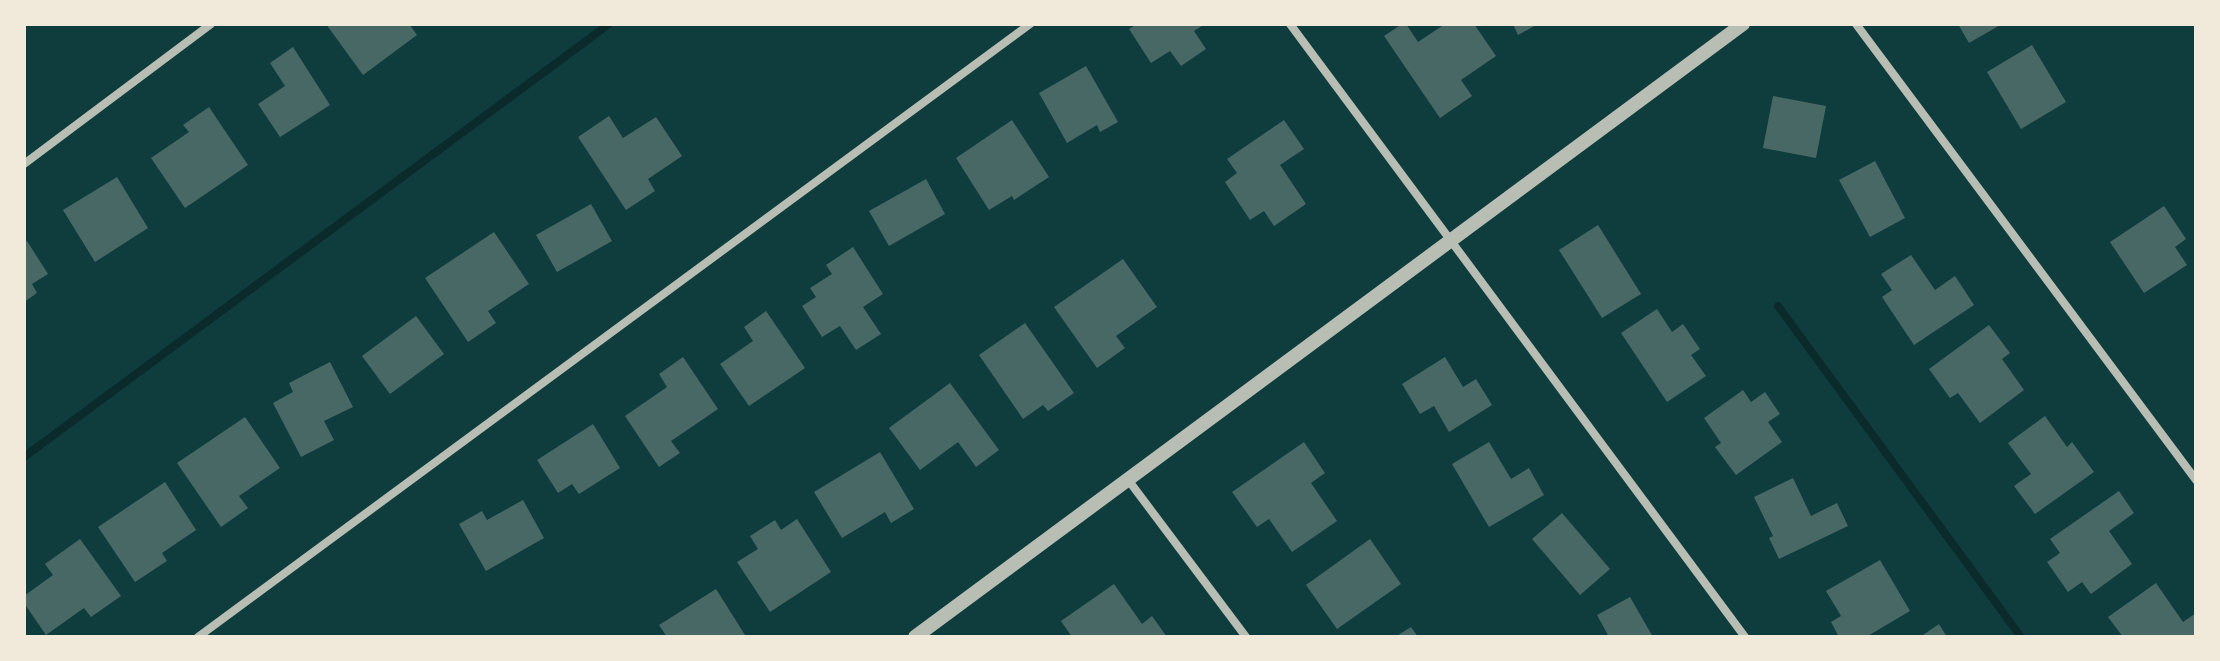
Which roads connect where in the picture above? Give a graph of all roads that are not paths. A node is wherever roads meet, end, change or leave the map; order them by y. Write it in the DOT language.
graph roads {
  1 [pos="211,24"];
  2 [pos="1030,24"];
  3 [pos="1290,24"];
  4 [pos="1743,24"];
  5 [pos="1856,24"];
  6 [pos="24,164"];
  7 [pos="1448,240"];
  8 [pos="2196,480"];
  9 [pos="1129,481"];
  10 [pos="198,637"];
  11 [pos="915,637"];
  12 [pos="1246,637"];
  13 [pos="1745,637"];
  1 -- 6 [label="street"];
  2 -- 10 [label="street"];
  3 -- 7 [label="street"];
  4 -- 7 [label="street"];
  5 -- 8 [label="street"];
  7 -- 9 [label="street"];
  7 -- 13 [label="street"];
  9 -- 11 [label="street"];
  9 -- 12 [label="street"];
}
